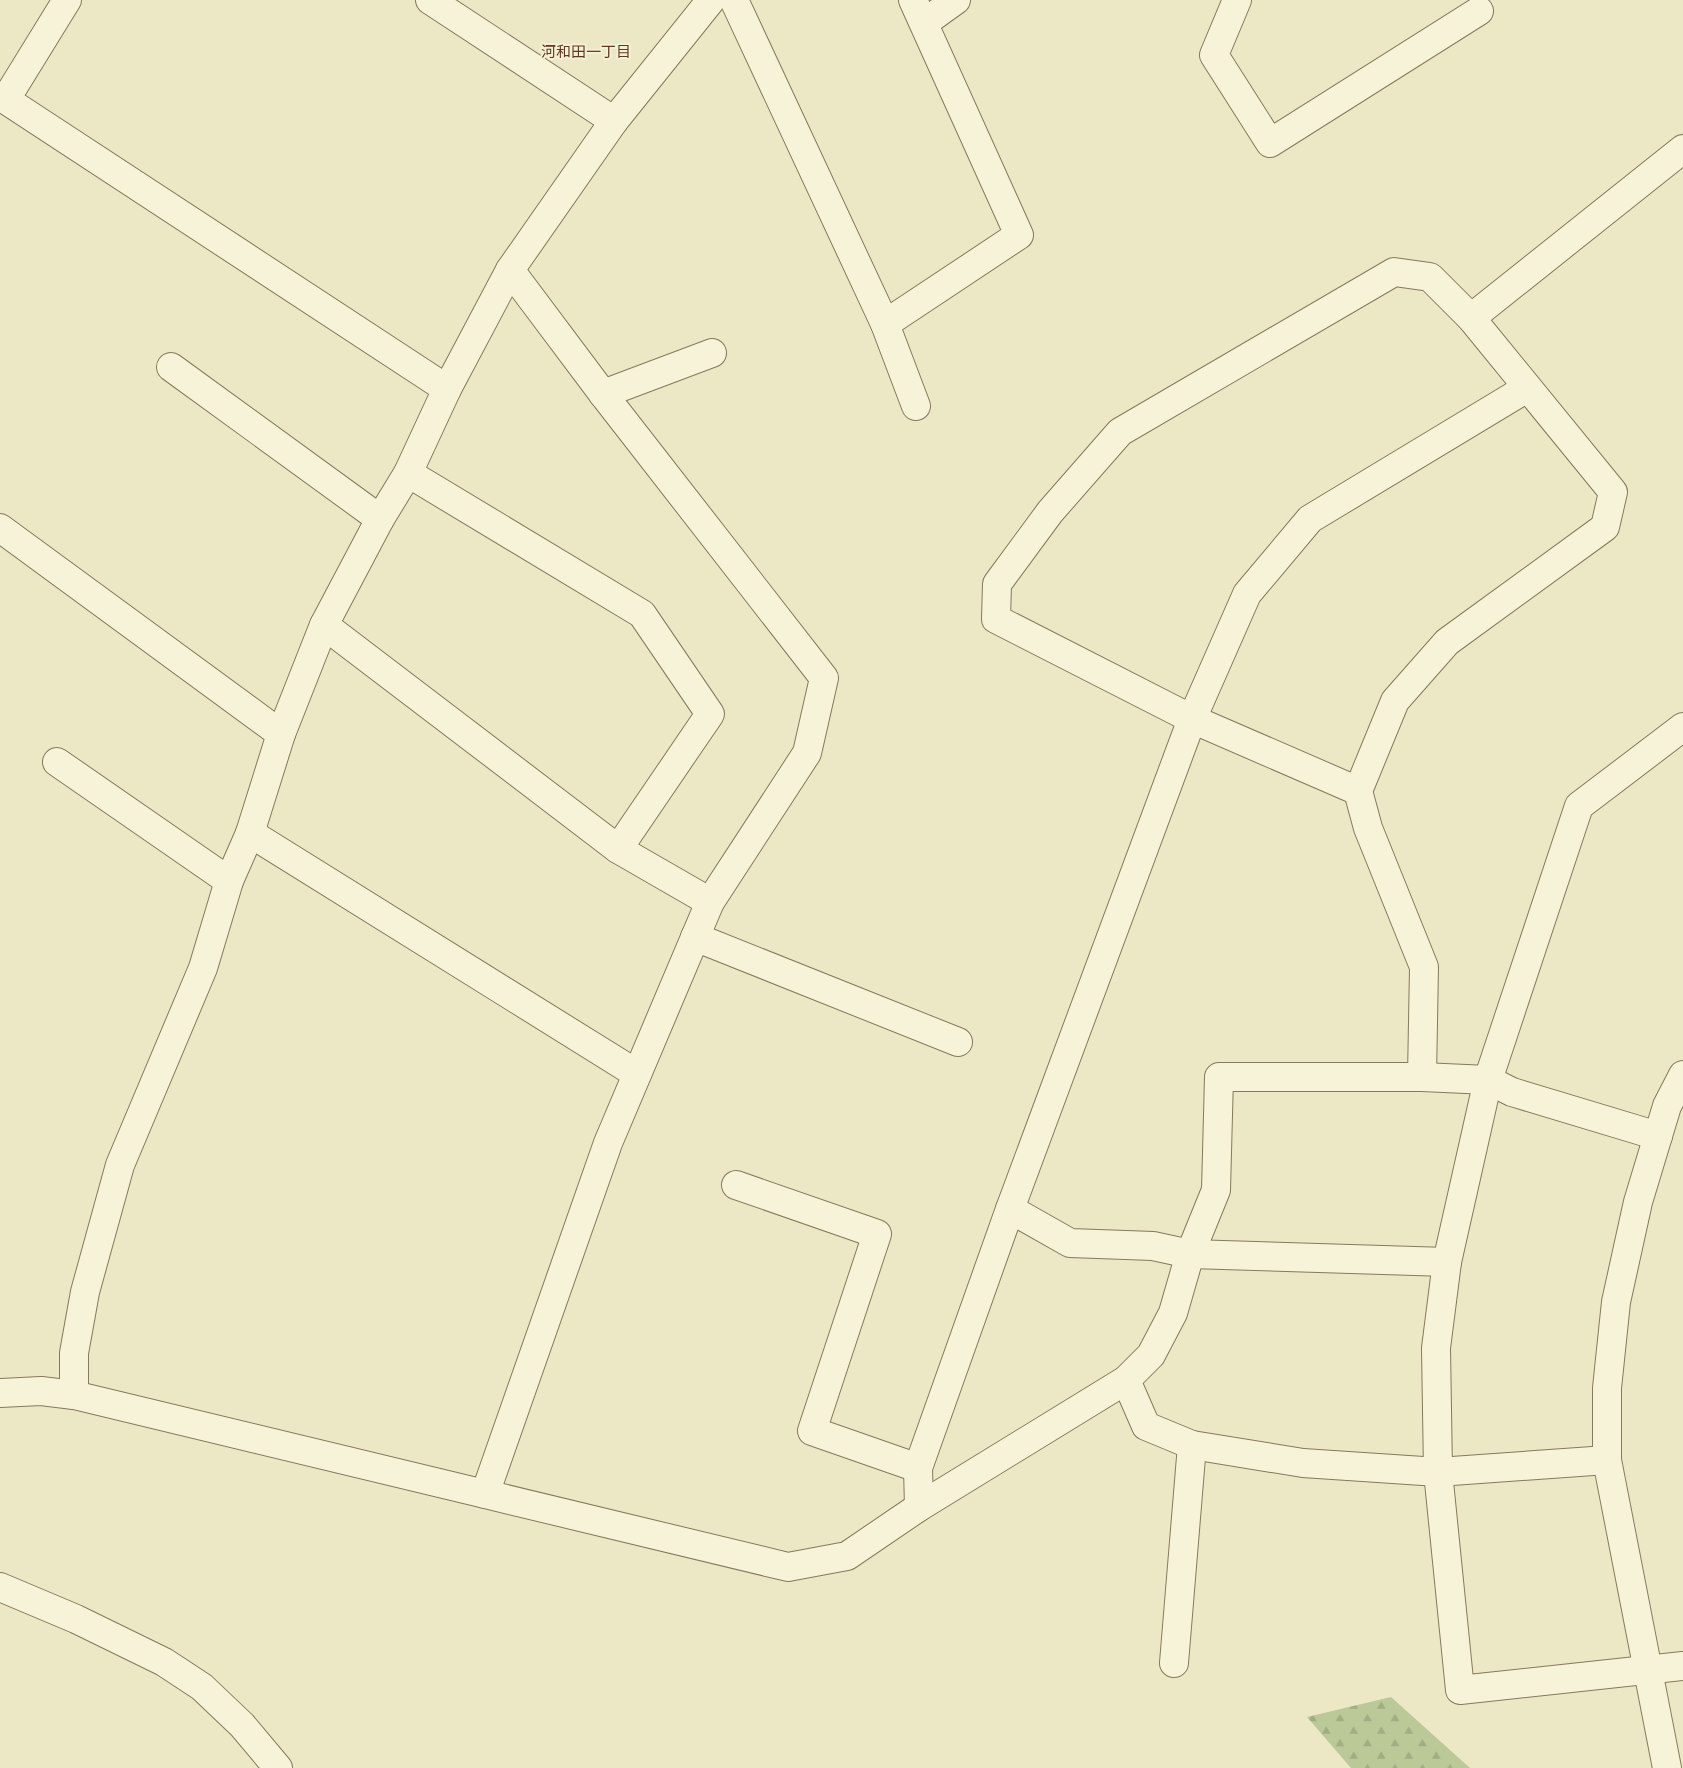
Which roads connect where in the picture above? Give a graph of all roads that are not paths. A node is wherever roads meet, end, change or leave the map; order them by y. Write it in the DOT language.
graph roads {
  1 [pos="67,0"];
  2 [pos="430,0"];
  3 [pos="711,0"];
  4 [pos="734,0"];
  5 [pos="956,0"];
  6 [pos="1237,0"];
  7 [pos="1479,11"];
  8 [pos="918,12"];
  9 [pos="3,97"];
  10 [pos="614,121"];
  11 [pos="1683,149"];
  12 [pos="510,270"];
  13 [pos="1471,318"];
  14 [pos="885,324"];
  15 [pos="712,353"];
  16 [pos="171,367"];
  17 [pos="1527,388"];
  18 [pos="447,389"];
  19 [pos="603,394"];
  20 [pos="916,406"];
  21 [pos="408,473"];
  22 [pos="380,519"];
  23 [pos="0,528"];
  24 [pos="324,625"];
  25 [pos="1192,719"];
  26 [pos="1683,728"];
  27 [pos="281,734"];
  28 [pos="57,762"];
  29 [pos="1358,791"];
  30 [pos="250,833"];
  31 [pos="618,849"];
  32 [pos="229,881"];
  33 [pos="710,902"];
  34 [pos="695,937"];
  35 [pos="958,1042"];
  36 [pos="637,1074"];
  37 [pos="1422,1077"];
  38 [pos="1683,1077"];
  39 [pos="1488,1080"];
  40 [pos="1658,1136"];
  41 [pos="736,1185"];
  42 [pos="1010,1209"];
  43 [pos="1190,1254"];
  44 [pos="1447,1262"];
  45 [pos="1126,1380"];
  46 [pos="0,1393"];
  47 [pos="74,1396"];
  48 [pos="1192,1444"];
  49 [pos="1607,1460"];
  50 [pos="918,1468"];
  51 [pos="1438,1472"];
  52 [pos="485,1494"];
  53 [pos="919,1507"];
  54 [pos="0,1587"];
  55 [pos="1174,1663"];
  56 [pos="1683,1666"];
  57 [pos="1647,1669"];
  58 [pos="278,1768"];
  59 [pos="1667,1768"];
  1 -- 9 [label="street"];
  2 -- 10 [label="street"];
  3 -- 10 [label="street"];
  4 -- 14 [label="street"];
  5 -- 8 [label="street"];
  6 -- 7 [label="street"];
  8 -- 14 [label="street"];
  9 -- 18 [label="street"];
  10 -- 12 [label="street"];
  11 -- 13 [label="street"];
  12 -- 18 [label="street"];
  12 -- 19 [label="street"];
  13 -- 17 [label="street"];
  13 -- 25 [label="street"];
  14 -- 20 [label="street"];
  15 -- 19 [label="street"];
  16 -- 22 [label="street"];
  17 -- 25 [label="street"];
  17 -- 29 [label="street"];
  18 -- 21 [label="street"];
  19 -- 33 [label="street"];
  21 -- 22 [label="street"];
  21 -- 31 [label="street"];
  22 -- 24 [label="street"];
  23 -- 27 [label="street"];
  24 -- 27 [label="street"];
  24 -- 31 [label="street"];
  25 -- 29 [label="street"];
  25 -- 42 [label="street"];
  26 -- 39 [label="street"];
  27 -- 30 [label="street"];
  28 -- 32 [label="street"];
  29 -- 37 [label="street"];
  30 -- 32 [label="street"];
  30 -- 36 [label="street"];
  31 -- 33 [label="street"];
  32 -- 47 [label="street"];
  33 -- 34 [label="street"];
  34 -- 35 [label="street"];
  34 -- 36 [label="street"];
  36 -- 52 [label="street"];
  37 -- 39 [label="street"];
  37 -- 43 [label="street"];
  38 -- 40 [label="street"];
  39 -- 40 [label="street"];
  39 -- 44 [label="street"];
  40 -- 49 [label="street"];
  41 -- 50 [label="street"];
  42 -- 43 [label="street"];
  42 -- 50 [label="street"];
  43 -- 44 [label="street"];
  43 -- 45 [label="street"];
  44 -- 51 [label="street"];
  45 -- 48 [label="street"];
  45 -- 53 [label="street"];
  46 -- 47 [label="street"];
  47 -- 52 [label="street"];
  48 -- 51 [label="street"];
  48 -- 55 [label="street"];
  49 -- 51 [label="street"];
  49 -- 57 [label="street"];
  50 -- 53 [label="street"];
  51 -- 57 [label="street"];
  52 -- 53 [label="street"];
  54 -- 58 [label="street"];
  56 -- 57 [label="street"];
  57 -- 59 [label="street"];
}
